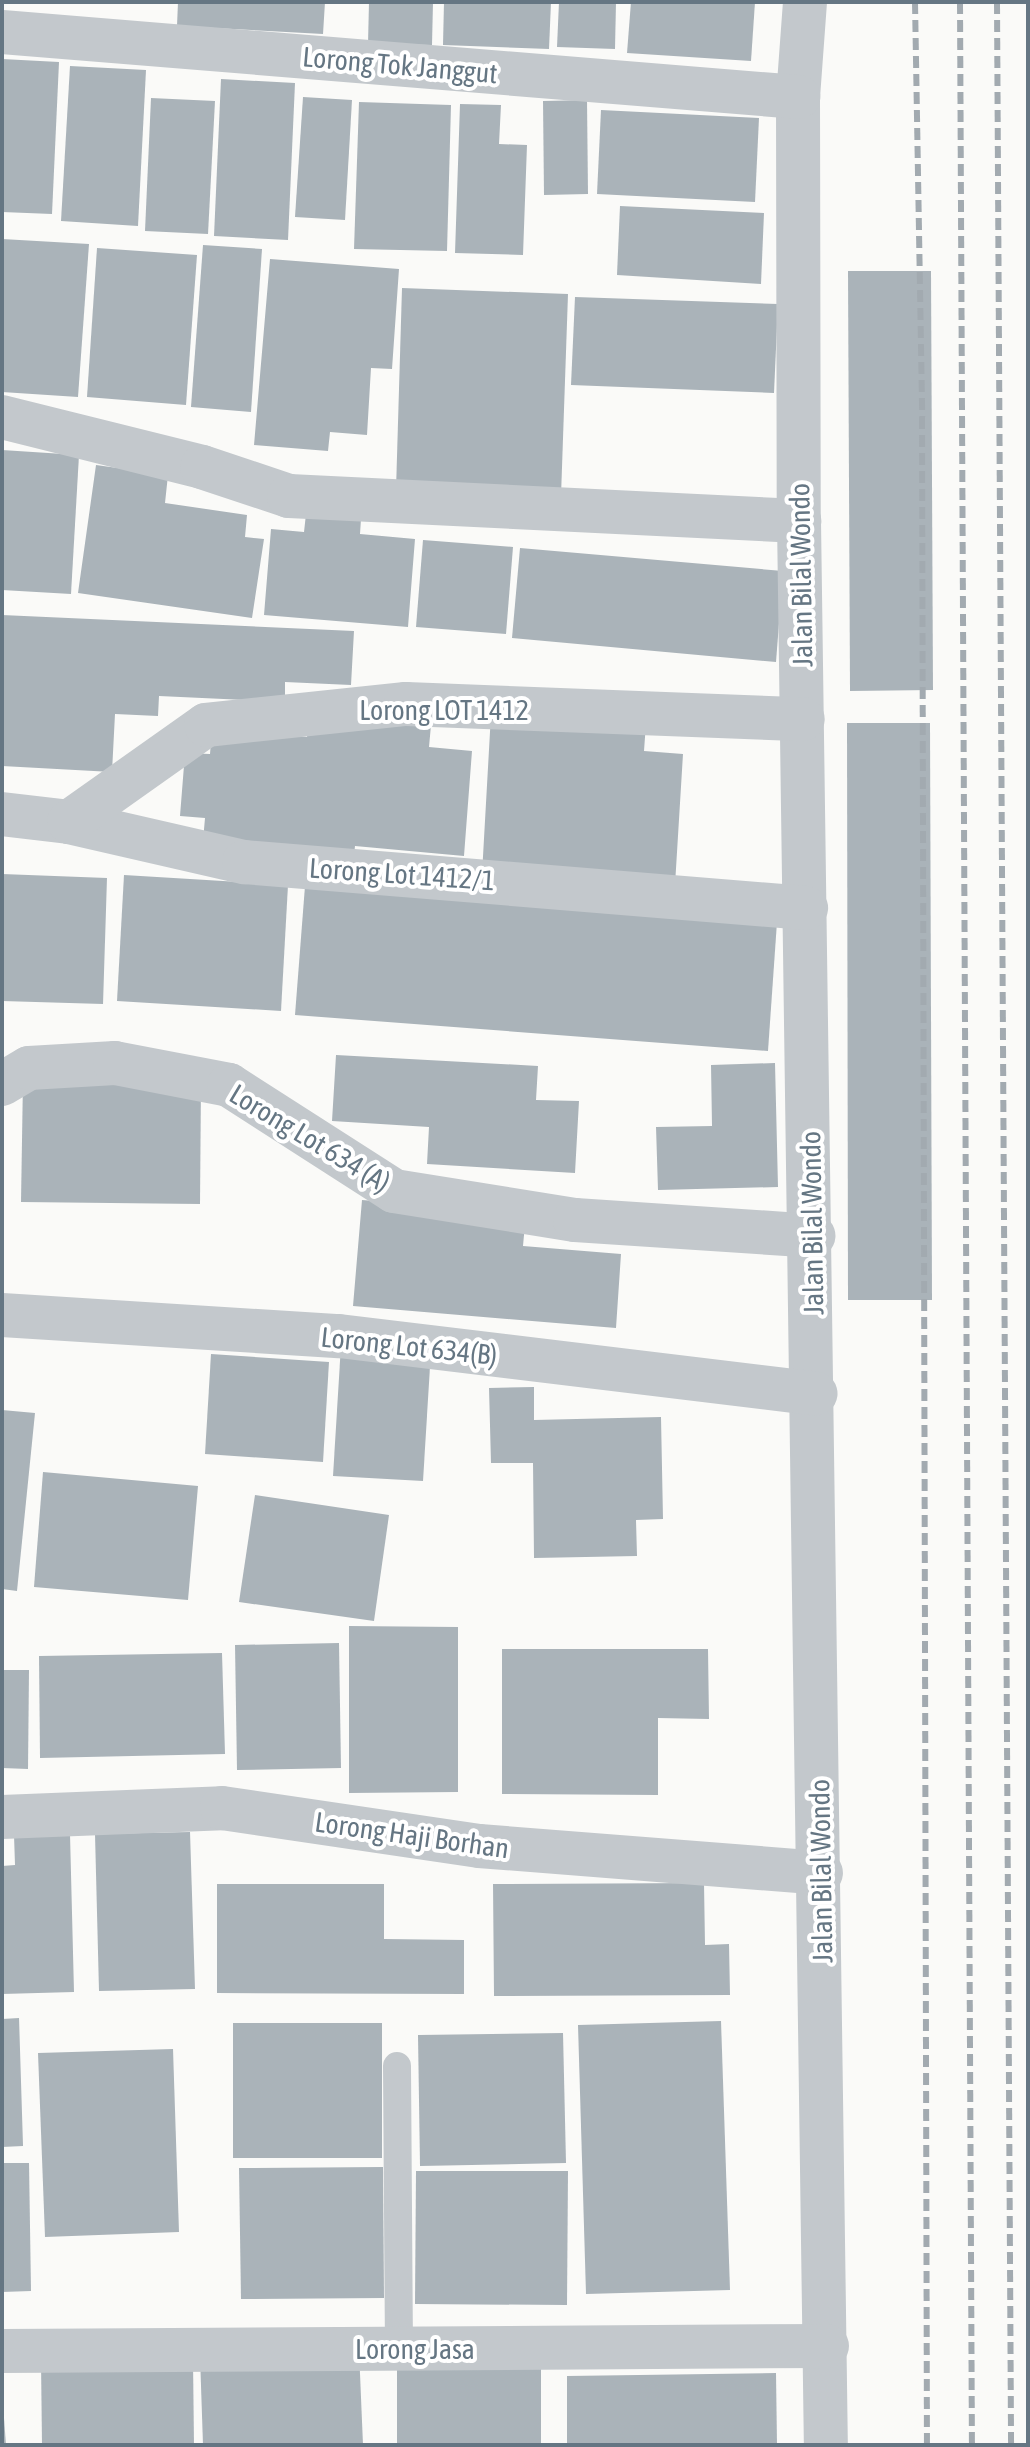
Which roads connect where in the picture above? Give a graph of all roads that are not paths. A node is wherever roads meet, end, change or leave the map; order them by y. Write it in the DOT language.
graph roads {
  1 [pos="805,2"];
  2 [pos="2,32"];
  3 [pos="798,97"];
  4 [pos="2,417"];
  5 [pos="799,521"];
  6 [pos="803,719"];
  7 [pos="2,814"];
  8 [pos="69,822"];
  9 [pos="806,908"];
  10 [pos="2,1084"];
  11 [pos="813,1236"];
  12 [pos="2,1315"];
  13 [pos="815,1394"];
  14 [pos="2,1817"];
  15 [pos="821,1873"];
  16 [pos="397,2066"];
  17 [pos="827,2346"];
  18 [pos="399,2349"];
  19 [pos="2,2351"];
  20 [pos="826,2445"];
  1 -- 3 [label="street, Jalan Bilal Wondo"];
  2 -- 3 [label="street, Lorong Tok Janggut"];
  3 -- 5 [label="street, Jalan Bilal Wondo"];
  4 -- 5 [label="street"];
  5 -- 6 [label="street, Jalan Bilal Wondo"];
  6 -- 8 [label="street, Lorong LOT 1412"];
  6 -- 9 [label="street, Jalan Bilal Wondo"];
  7 -- 8 [label="street, Lorong Lot 1412/1"];
  8 -- 9 [label="street, Lorong Lot 1412/1"];
  9 -- 11 [label="street, Jalan Bilal Wondo"];
  10 -- 11 [label="street, Lorong Lot 634 (A)"];
  11 -- 13 [label="street, Jalan Bilal Wondo"];
  12 -- 13 [label="street, Lorong Lot 634(B)"];
  13 -- 15 [label="street, Jalan Bilal Wondo"];
  14 -- 15 [label="street, Lorong Haji Borhan"];
  15 -- 17 [label="street, Jalan Bilal Wondo"];
  16 -- 18 [label="lane"];
  17 -- 18 [label="street, Lorong Jasa"];
  17 -- 20 [label="street, Jalan Bilal Wondo"];
  18 -- 19 [label="street, Lorong Jasa"];
}
